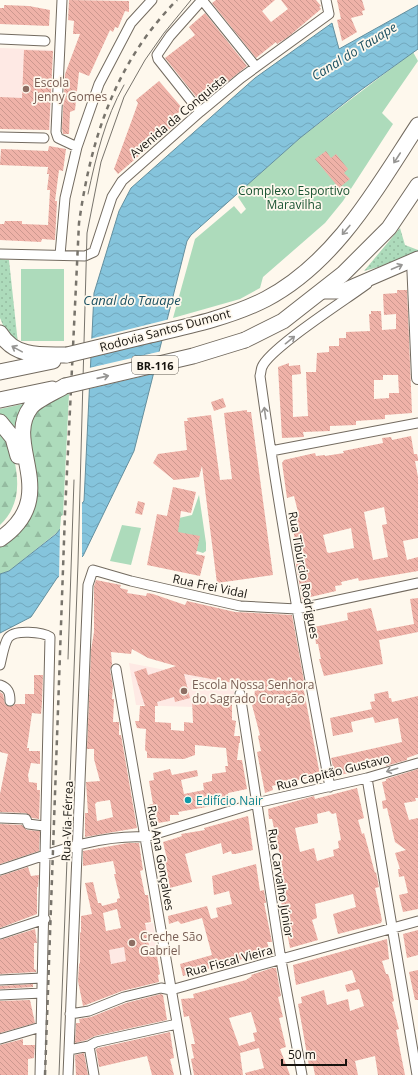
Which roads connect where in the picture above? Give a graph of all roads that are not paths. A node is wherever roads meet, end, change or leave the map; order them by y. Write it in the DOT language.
graph roads {
  1 [pos="62,0"];
  2 [pos="152,0"];
  3 [pos="202,0"];
  4 [pos="326,0"];
  5 [pos="0,39"];
  6 [pos="45,41"];
  7 [pos="256,67"];
  8 [pos="200,112"];
  9 [pos="418,125"];
  10 [pos="0,137"];
  11 [pos="44,138"];
  12 [pos="77,147"];
  13 [pos="418,185"];
  14 [pos="0,254"];
  15 [pos="60,255"];
  16 [pos="416,259"];
  17 [pos="381,273"];
  18 [pos="322,292"];
  19 [pos="417,332"];
  20 [pos="0,333"];
  21 [pos="67,355"];
  22 [pos="0,372"];
  23 [pos="418,378"];
  24 [pos="65,386"];
  25 [pos="0,400"];
  26 [pos="0,422"];
  27 [pos="418,423"];
  28 [pos="19,443"];
  29 [pos="270,452"];
  30 [pos="0,531"];
  31 [pos="0,539"];
  32 [pos="93,570"];
  33 [pos="418,583"];
  34 [pos="296,609"];
  35 [pos="0,665"];
  36 [pos="116,669"];
  37 [pos="0,685"];
  38 [pos="240,694"];
  39 [pos="10,700"];
  40 [pos="418,762"];
  41 [pos="367,778"];
  42 [pos="330,787"];
  43 [pos="256,803"];
  44 [pos="0,818"];
  45 [pos="44,826"];
  46 [pos="146,836"];
  47 [pos="78,844"];
  48 [pos="46,856"];
  49 [pos="0,870"];
  50 [pos="44,919"];
  51 [pos="418,921"];
  52 [pos="392,929"];
  53 [pos="0,934"];
  54 [pos="281,960"];
  55 [pos="42,978"];
  56 [pos="0,980"];
  57 [pos="171,990"];
  58 [pos="42,993"];
  59 [pos="0,995"];
  60 [pos="70,1014"];
  61 [pos="177,1024"];
  62 [pos="41,1028"];
  63 [pos="0,1039"];
  64 [pos="88,1046"];
  65 [pos="69,1050"];
  66 [pos="40,1075"];
  67 [pos="68,1075"];
  68 [pos="94,1075"];
  69 [pos="186,1075"];
  70 [pos="302,1075"];
  71 [pos="417,1075"];
  1 -- 12 [label="street"];
  2 -- 12 [label="street"];
  3 -- 7 [label="street"];
  3 -- 8 [label="street"];
  4 -- 7 [label="street, Avenida da Conquista"];
  5 -- 6 [label="street"];
  7 -- 8 [label="street, Avenida da Conquista"];
  8 -- 15 [label="street, Avenida da Conquista"];
  9 -- 21 [label="highway, Rodovia Santos Dumont / BR-116, one-way, bridge"];
  10 -- 11 [label="street"];
  12 -- 15 [label="street"];
  13 -- 18 [label="highway, BR-116"];
  14 -- 15 [label="street"];
  17 -- 16 [label="main road, one-way"];
  16 -- 19 [label="street"];
  17 -- 18 [label="main road"];
  29 -- 17 [label="street, Rua Tibúrcio Rodrigues, one-way"];
  24 -- 18 [label="highway, BR-116, one-way, bridge"];
  19 -- 23 [label="street"];
  21 -- 20 [label="highway, one-way"];
  21 -- 22 [label="highway, Rodovia Santos Dumont / BR-116"];
  24 -- 25 [label="highway, BR-116"];
  24 -- 28 [label="highway"];
  26 -- 28 [label="highway"];
  27 -- 29 [label="street"];
  28 -- 30 [label="highway"];
  28 -- 31 [label="highway"];
  29 -- 34 [label="street, Rua Tibúrcio Rodrigues"];
  32 -- 34 [label="street, Rua Frei Vidal"];
  32 -- 47 [label="street, Rua Via Férrea"];
  33 -- 34 [label="street, Rua Frei Vidal"];
  34 -- 42 [label="street, Rua Tibúrcio Rodrigues"];
  35 -- 45 [label="street, Rua Via Férrea"];
  36 -- 46 [label="street, Rua Ana Gonçalves"];
  37 -- 39 [label="street"];
  38 -- 43 [label="street, Rua Carvalho Júnior"];
  40 -- 41 [label="street, Rua Capitão Gustavo, one-way"];
  41 -- 42 [label="street, Rua Capitão Gustavo"];
  41 -- 52 [label="street"];
  42 -- 43 [label="street, Rua Capitão Gustavo"];
  43 -- 46 [label="street, Rua Capitão Gustavo"];
  43 -- 54 [label="street, Rua Carvalho Júnior"];
  44 -- 45 [label="street"];
  45 -- 48 [label="street, Rua Via Férrea"];
  46 -- 47 [label="street, Rua Capitão Gustavo"];
  46 -- 57 [label="street, Rua Ana Gonçalves"];
  47 -- 48 [label="street, Rua Capitão Gustavo"];
  47 -- 60 [label="street, Rua Via Férrea"];
  48 -- 49 [label="street, Rua Capitão Gustavo"];
  48 -- 50 [label="street, Rua Via Férrea"];
  50 -- 53 [label="street"];
  50 -- 55 [label="street, Rua Via Férrea"];
  51 -- 52 [label="street, Rua Fiscal Vieira"];
  52 -- 54 [label="street, Rua Fiscal Vieira"];
  52 -- 71 [label="street"];
  54 -- 57 [label="street, Rua Fiscal Vieira"];
  54 -- 70 [label="street, Rua Carvalho Júnior"];
  55 -- 56 [label="street"];
  55 -- 58 [label="street, Rua Via Férrea"];
  57 -- 60 [label="street, Rua Fiscal Vieira"];
  57 -- 61 [label="street, Rua Ana Gonçalves"];
  58 -- 59 [label="street"];
  58 -- 62 [label="street, Rua Via Férrea"];
  60 -- 65 [label="street, Rua Via Férrea"];
  61 -- 64 [label="street"];
  61 -- 69 [label="street, Rua Ana Gonçalves"];
  62 -- 63 [label="street"];
  62 -- 66 [label="street, Rua Via Férrea"];
  64 -- 65 [label="street"];
  64 -- 68 [label="street"];
  65 -- 67 [label="street, Rua Via Férrea"];
}
